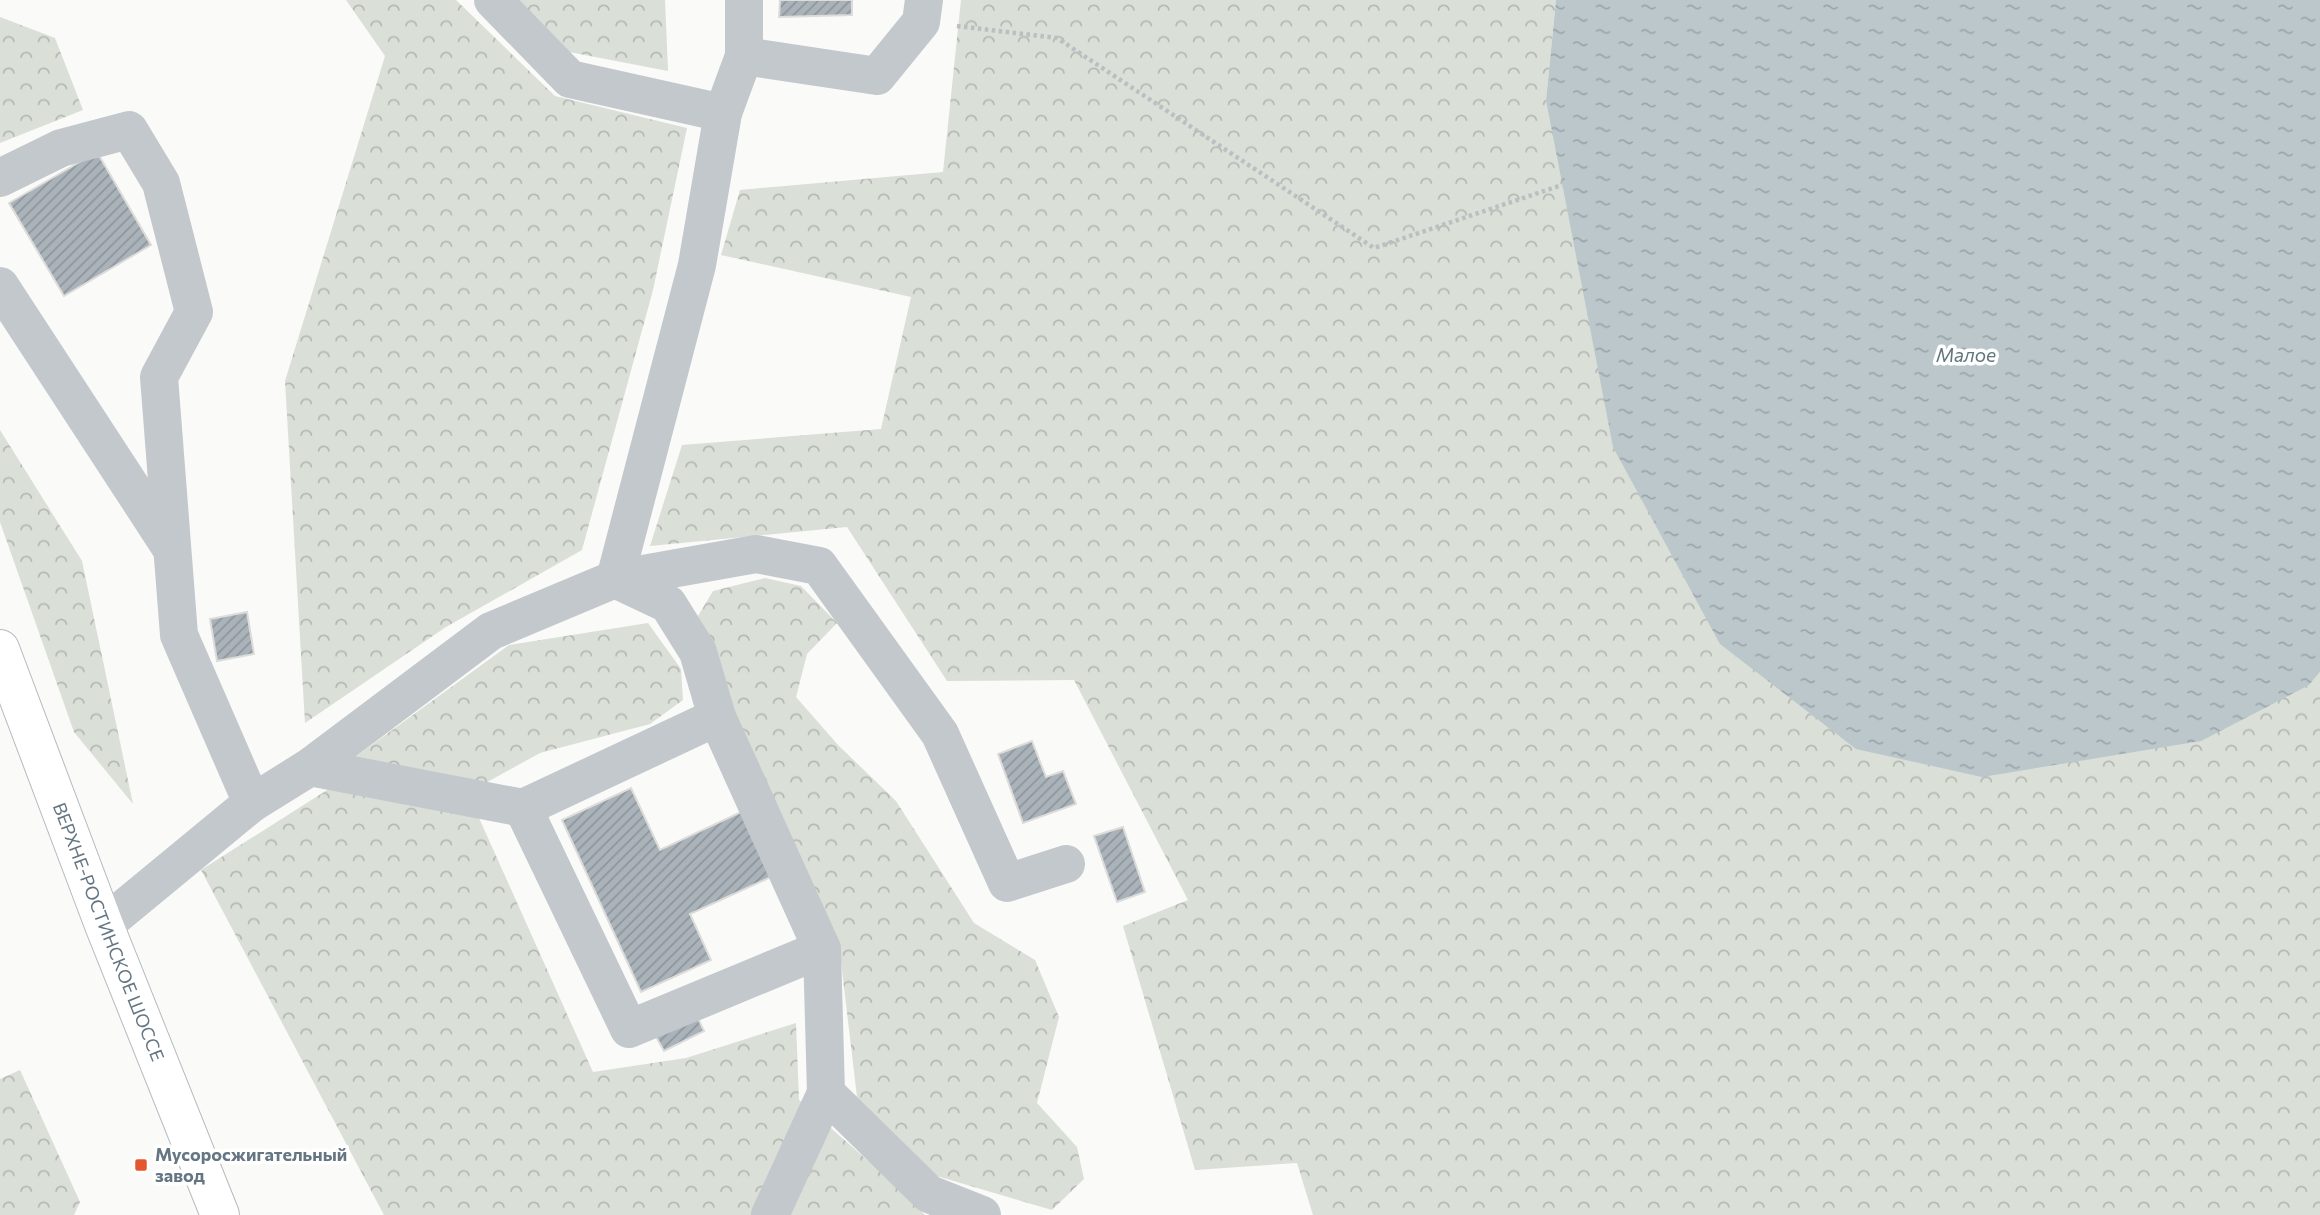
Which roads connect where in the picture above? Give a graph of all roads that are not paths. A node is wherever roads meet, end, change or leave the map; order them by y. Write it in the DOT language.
graph roads {
  1 [pos="493,0"];
  2 [pos="744,0"];
  3 [pos="923,11"];
  4 [pos="744,56"];
  5 [pos="723,113"];
  6 [pos="0,178"];
  7 [pos="0,286"];
  8 [pos="172,550"];
  9 [pos="615,579"];
  10 [pos="0,649"];
  11 [pos="717,718"];
  12 [pos="310,767"];
  13 [pos="251,803"];
  14 [pos="523,808"];
  15 [pos="1066,864"];
  16 [pos="104,925"];
  17 [pos="822,949"];
  18 [pos="826,1093"];
  19 [pos="220,1215"];
  20 [pos="770,1215"];
  21 [pos="982,1215"];
  1 -- 5 [label="lane"];
  2 -- 4 [label="lane"];
  3 -- 4 [label="lane"];
  4 -- 5 [label="lane"];
  5 -- 9 [label="lane"];
  6 -- 8 [label="lane"];
  7 -- 8 [label="lane"];
  8 -- 13 [label="lane"];
  9 -- 11 [label="lane"];
  9 -- 12 [label="lane"];
  9 -- 15 [label="lane"];
  10 -- 16 [label="main road, ВЕРХНЕ-РОСТИНСКОЕ ШОССЕ"];
  11 -- 14 [label="lane"];
  11 -- 17 [label="lane"];
  12 -- 13 [label="lane"];
  12 -- 14 [label="lane"];
  13 -- 16 [label="lane"];
  14 -- 17 [label="lane"];
  16 -- 19 [label="main road, ВЕРХНЕ-РОСТИНСКОЕ ШОССЕ"];
  17 -- 18 [label="lane"];
  18 -- 20 [label="lane"];
  18 -- 21 [label="lane"];
}
